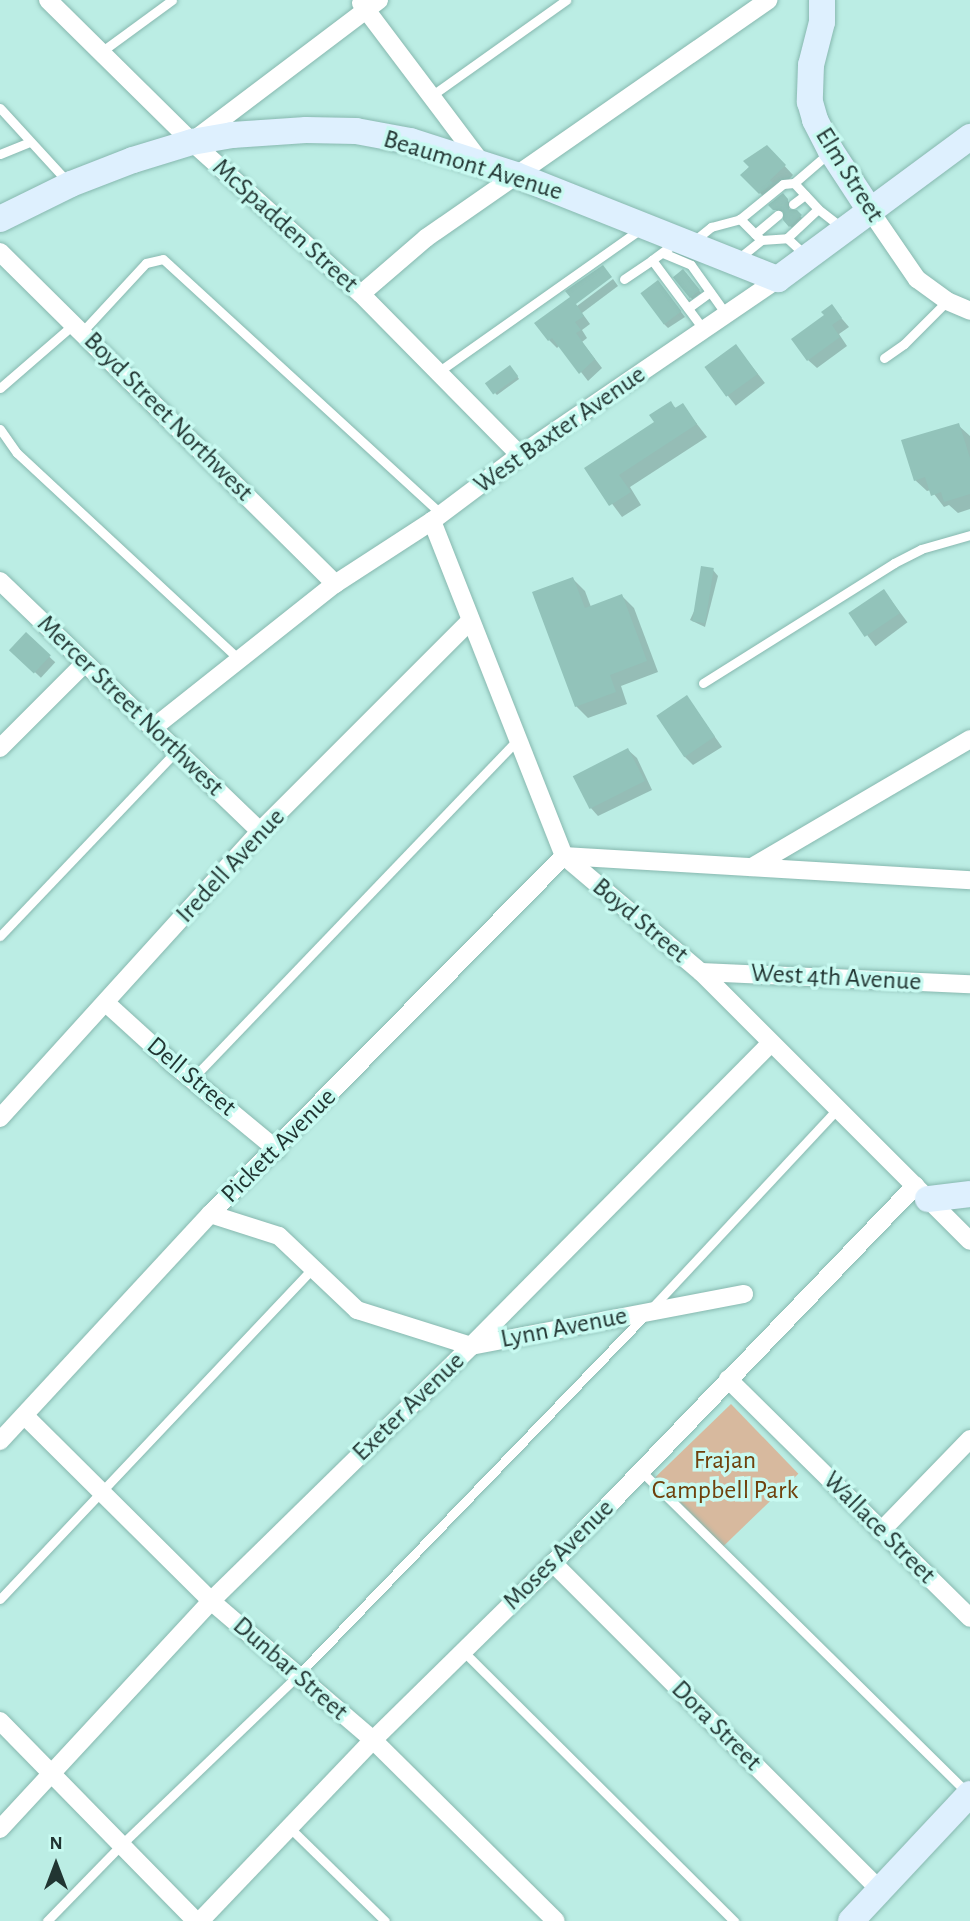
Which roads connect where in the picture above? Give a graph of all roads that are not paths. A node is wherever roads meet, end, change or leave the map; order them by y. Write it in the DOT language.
graph roads {
  1 [pos="48,0"];
  2 [pos="172,0"];
  3 [pos="566,0"];
  4 [pos="768,0"];
  5 [pos="822,0"];
  6 [pos="368,3"];
  7 [pos="101,52"];
  8 [pos="431,96"];
  9 [pos="0,108"];
  10 [pos="970,137"];
  11 [pos="29,142"];
  12 [pos="192,142"];
  13 [pos="831,151"];
  14 [pos="0,154"];
  15 [pos="483,165"];
  16 [pos="516,175"];
  17 [pos="794,183"];
  18 [pos="71,184"];
  19 [pos="805,195"];
  20 [pos="793,204"];
  21 [pos="818,209"];
  22 [pos="869,209"];
  23 [pos="778,215"];
  24 [pos="0,219"];
  25 [pos="740,219"];
  26 [pos="645,226"];
  27 [pos="843,228"];
  28 [pos="758,237"];
  29 [pos="787,238"];
  30 [pos="677,245"];
  31 [pos="0,252"];
  32 [pos="807,257"];
  33 [pos="652,260"];
  34 [pos="735,261"];
  35 [pos="778,278"];
  36 [pos="624,279"];
  37 [pos="710,292"];
  38 [pos="361,294"];
  39 [pos="947,301"];
  40 [pos="688,309"];
  41 [pos="970,311"];
  42 [pos="726,314"];
  43 [pos="78,328"];
  44 [pos="704,330"];
  45 [pos="884,359"];
  46 [pos="438,372"];
  47 [pos="0,388"];
  48 [pos="0,429"];
  49 [pos="520,455"];
  50 [pos="437,518"];
  51 [pos="970,535"];
  52 [pos="0,581"];
  53 [pos="335,584"];
  54 [pos="470,621"];
  55 [pos="239,659"];
  56 [pos="85,663"];
  57 [pos="703,683"];
  58 [pos="153,728"];
  59 [pos="970,739"];
  60 [pos="517,740"];
  61 [pos="0,748"];
  62 [pos="176,751"];
  63 [pos="260,831"];
  64 [pos="564,856"];
  65 [pos="752,867"];
  66 [pos="970,880"];
  67 [pos="0,936"];
  68 [pos="701,972"];
  69 [pos="970,984"];
  70 [pos="106,1003"];
  71 [pos="771,1044"];
  72 [pos="192,1079"];
  73 [pos="837,1109"];
  74 [pos="0,1118"];
  75 [pos="277,1150"];
  76 [pos="921,1192"];
  77 [pos="970,1194"];
  78 [pos="210,1214"];
  79 [pos="970,1241"];
  80 [pos="313,1268"];
  81 [pos="744,1294"];
  82 [pos="648,1312"];
  83 [pos="471,1346"];
  84 [pos="728,1379"];
  85 [pos="25,1416"];
  86 [pos="970,1438"];
  87 [pos="0,1441"];
  88 [pos="641,1471"];
  89 [pos="101,1492"];
  90 [pos="881,1531"];
  91 [pos="553,1563"];
  92 [pos="0,1600"];
  93 [pos="211,1601"];
  94 [pos="970,1618"];
  95 [pos="463,1651"];
  96 [pos="298,1675"];
  97 [pos="0,1721"];
  98 [pos="373,1740"];
  99 [pos="53,1775"];
  100 [pos="970,1794"];
  101 [pos="289,1827"];
  102 [pos="0,1829"];
  103 [pos="121,1845"];
  104 [pos="879,1889"];
  105 [pos="47,1921"];
  106 [pos="198,1921"];
  107 [pos="385,1921"];
  108 [pos="556,1921"];
  109 [pos="734,1921"];
  110 [pos="851,1921"];
  1 -- 7 [label="street, McSpadden Street"];
  2 -- 7 [label="lane"];
  3 -- 8 [label="lane"];
  4 -- 16 [label="street"];
  5 -- 13 [label="street, Elm Street"];
  6 -- 8 [label="street"];
  6 -- 12 [label="street"];
  7 -- 12 [label="street, McSpadden Street"];
  8 -- 15 [label="street"];
  9 -- 11 [label="lane"];
  10 -- 22 [label="street, West Baxter Avenue"];
  11 -- 14 [label="lane"];
  11 -- 18 [label="lane"];
  12 -- 15 [label="street, Beaumont Avenue"];
  12 -- 18 [label="street, Beaumont Avenue"];
  12 -- 38 [label="street, McSpadden Street"];
  13 -- 17 [label="lane"];
  13 -- 22 [label="street, Elm Street"];
  15 -- 16 [label="street, Beaumont Avenue"];
  16 -- 26 [label="street, Beaumont Avenue"];
  16 -- 38 [label="street"];
  17 -- 19 [label="lane"];
  17 -- 25 [label="lane"];
  18 -- 24 [label="street, Beaumont Avenue"];
  19 -- 20 [label="lane"];
  19 -- 21 [label="lane"];
  21 -- 27 [label="lane"];
  21 -- 29 [label="lane"];
  22 -- 27 [label="street, West Baxter Avenue"];
  22 -- 39 [label="street, Elm Street"];
  23 -- 28 [label="lane"];
  25 -- 28 [label="lane"];
  25 -- 30 [label="lane"];
  26 -- 30 [label="street, Beaumont Avenue"];
  26 -- 46 [label="lane"];
  27 -- 32 [label="street, West Baxter Avenue"];
  28 -- 29 [label="lane"];
  28 -- 34 [label="lane"];
  29 -- 32 [label="lane"];
  30 -- 33 [label="lane"];
  30 -- 34 [label="street, Beaumont Avenue"];
  30 -- 37 [label="lane"];
  31 -- 43 [label="street, Boyd Street Northwest"];
  32 -- 35 [label="street, West Baxter Avenue"];
  33 -- 36 [label="lane"];
  33 -- 40 [label="lane"];
  34 -- 35 [label="street, Beaumont Avenue"];
  35 -- 42 [label="street, West Baxter Avenue"];
  37 -- 40 [label="lane"];
  37 -- 42 [label="lane"];
  38 -- 46 [label="street, McSpadden Street"];
  39 -- 41 [label="street, Elm Street"];
  39 -- 45 [label="lane"];
  40 -- 44 [label="lane"];
  42 -- 44 [label="street, West Baxter Avenue"];
  43 -- 47 [label="lane"];
  43 -- 50 [label="lane"];
  43 -- 53 [label="street, Boyd Street Northwest"];
  44 -- 49 [label="street, West Baxter Avenue"];
  46 -- 49 [label="street, McSpadden Street"];
  48 -- 55 [label="lane"];
  49 -- 50 [label="street, West Baxter Avenue"];
  50 -- 53 [label="street, West Baxter Avenue"];
  50 -- 54 [label="street, Boyd Street"];
  51 -- 57 [label="lane"];
  52 -- 56 [label="street, Mercer Street Northwest"];
  53 -- 55 [label="street, West Baxter Avenue"];
  54 -- 60 [label="street, Boyd Street"];
  54 -- 63 [label="street, Iredell Avenue"];
  55 -- 58 [label="street, West Baxter Avenue"];
  56 -- 58 [label="street, Mercer Street Northwest"];
  56 -- 61 [label="street"];
  58 -- 62 [label="street, Mercer Street Northwest"];
  59 -- 65 [label="street"];
  60 -- 64 [label="street, Boyd Street"];
  60 -- 72 [label="lane"];
  62 -- 63 [label="street, Mercer Street Northwest"];
  62 -- 67 [label="lane"];
  63 -- 70 [label="street, Iredell Avenue"];
  64 -- 65 [label="street"];
  64 -- 68 [label="street, Boyd Street"];
  64 -- 75 [label="street, Pickett Avenue"];
  65 -- 66 [label="street"];
  68 -- 69 [label="street, West 4th Avenue"];
  68 -- 71 [label="street, Boyd Street"];
  70 -- 72 [label="street, Dell Street"];
  70 -- 74 [label="street, Iredell Avenue"];
  71 -- 73 [label="street, Boyd Street"];
  71 -- 83 [label="street, Exeter Avenue"];
  72 -- 75 [label="street, Dell Street"];
  73 -- 76 [label="street, Boyd Street"];
  73 -- 82 [label="lane"];
  75 -- 78 [label="street, Pickett Avenue"];
  76 -- 77 [label="street"];
  76 -- 79 [label="street, Boyd Street"];
  76 -- 84 [label="street, Moses Avenue"];
  78 -- 80 [label="street, Lynn Avenue"];
  78 -- 85 [label="street, Pickett Avenue"];
  80 -- 83 [label="street, Lynn Avenue"];
  80 -- 89 [label="lane"];
  81 -- 82 [label="street, Lynn Avenue"];
  82 -- 83 [label="street, Lynn Avenue"];
  82 -- 96 [label="lane"];
  83 -- 93 [label="street, Exeter Avenue"];
  84 -- 88 [label="street, Moses Avenue"];
  84 -- 90 [label="street, Wallace Street"];
  85 -- 87 [label="street, Pickett Avenue"];
  85 -- 89 [label="street, Dunbar Street"];
  86 -- 90 [label="street"];
  88 -- 91 [label="street, Moses Avenue"];
  88 -- 100 [label="lane"];
  89 -- 92 [label="lane"];
  89 -- 93 [label="street, Dunbar Street"];
  90 -- 94 [label="street, Wallace Street"];
  91 -- 95 [label="street, Moses Avenue"];
  91 -- 104 [label="street, Dora Street"];
  93 -- 96 [label="street, Dunbar Street"];
  93 -- 99 [label="street, Exeter Avenue"];
  95 -- 98 [label="street, Moses Avenue"];
  95 -- 109 [label="lane"];
  96 -- 98 [label="street, Dunbar Street"];
  96 -- 103 [label="lane"];
  97 -- 99 [label="street"];
  98 -- 101 [label="street, Moses Avenue"];
  98 -- 108 [label="street, Dunbar Street"];
  99 -- 102 [label="street, Exeter Avenue"];
  99 -- 103 [label="street"];
  100 -- 104 [label="street"];
  101 -- 106 [label="street, Moses Avenue"];
  101 -- 107 [label="lane"];
  103 -- 105 [label="lane"];
  103 -- 106 [label="street"];
  104 -- 110 [label="street"];
}
